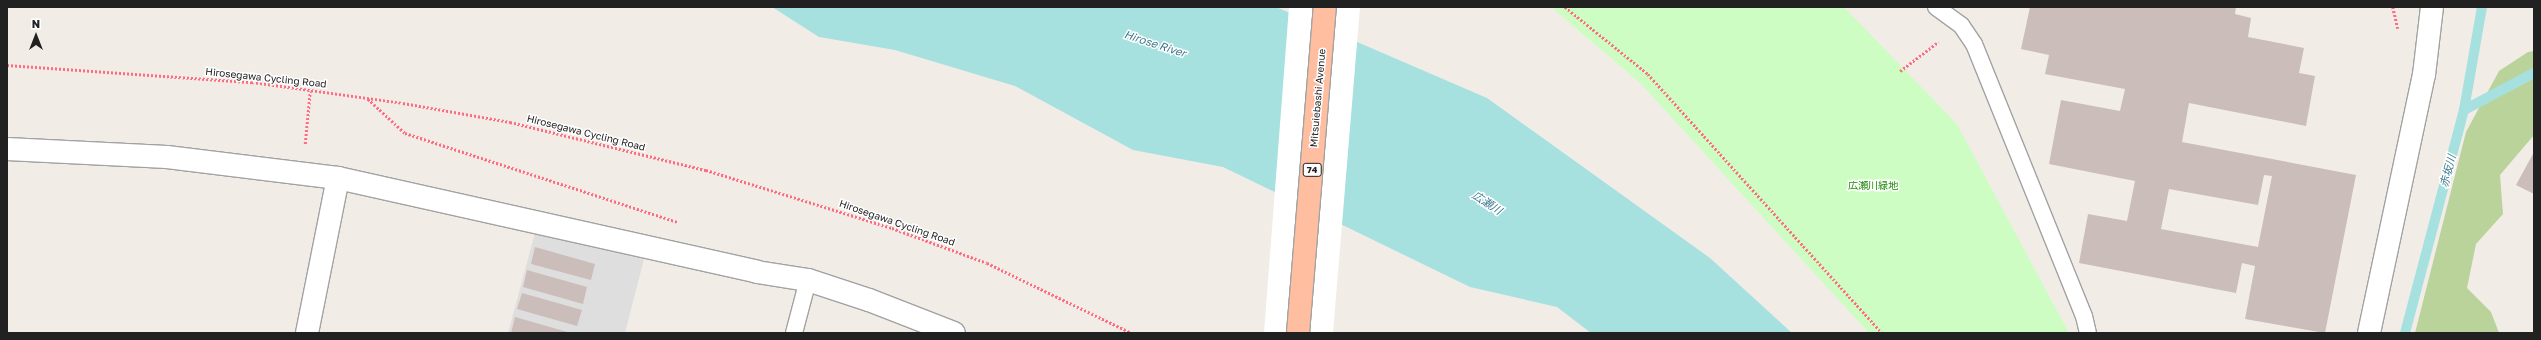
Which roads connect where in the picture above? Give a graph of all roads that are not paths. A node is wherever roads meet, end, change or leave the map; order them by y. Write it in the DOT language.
graph roads {
  1 [pos="1325,7"];
  2 [pos="1936,7"];
  3 [pos="2432,7"];
  4 [pos="7,149"];
  5 [pos="338,178"];
  6 [pos="808,280"];
  7 [pos="307,333"];
  8 [pos="794,333"];
  9 [pos="954,333"];
  10 [pos="1298,333"];
  11 [pos="2088,333"];
  12 [pos="2369,333"];
  1 -- 10 [label="main road, Mitsuiebashi Avenue / 74"];
  2 -- 11 [label="lane"];
  3 -- 12 [label="street"];
  4 -- 5 [label="street"];
  5 -- 6 [label="street"];
  5 -- 7 [label="street"];
  6 -- 8 [label="lane"];
  6 -- 9 [label="street"];
}
